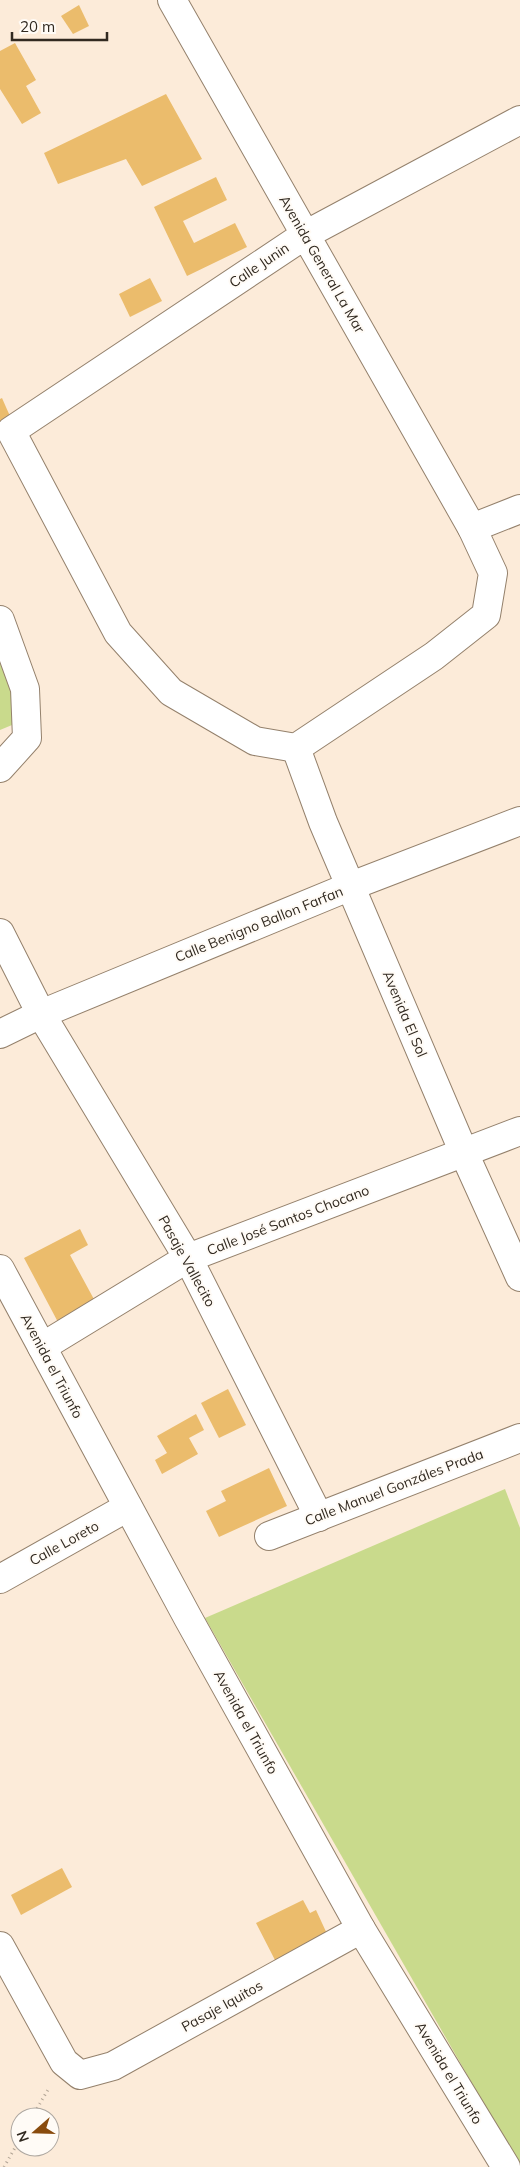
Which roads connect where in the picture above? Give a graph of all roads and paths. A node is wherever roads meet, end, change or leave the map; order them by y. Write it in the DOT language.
graph roads {
  1 [pos="172,0"];
  2 [pos="520,120"];
  3 [pos="305,234"];
  4 [pos="520,509"];
  5 [pos="472,528"];
  6 [pos="0,620"];
  7 [pos="296,748"];
  8 [pos="0,768"];
  9 [pos="520,821"];
  10 [pos="351,886"];
  11 [pos="0,933"];
  12 [pos="41,1014"];
  13 [pos="0,1034"];
  14 [pos="520,1131"];
  15 [pos="464,1153"];
  16 [pos="188,1258"];
  17 [pos="0,1269"];
  18 [pos="520,1278"];
  19 [pos="42,1347"];
  20 [pos="520,1438"];
  21 [pos="128,1507"];
  22 [pos="319,1516"];
  23 [pos="269,1536"];
  24 [pos="0,1579"];
  25 [pos="361,1929"];
  26 [pos="0,1946"];
  27 [pos="506,2167"];
  1 -- 3 [label="street, Avenida General La Mar"];
  2 -- 3 [label="street, Calle Junin"];
  3 -- 5 [label="street, Avenida General La Mar"];
  3 -- 7 [label="street, Calle Junin"];
  4 -- 5 [label="street"];
  5 -- 7 [label="street, Avenida General La Mar"];
  6 -- 8 [label="street"];
  7 -- 10 [label="street, Avenida El Sol"];
  9 -- 10 [label="street, Calle Benigno Ballon Farfan"];
  10 -- 12 [label="street, Calle Benigno Ballon Farfan"];
  10 -- 15 [label="street, Avenida El Sol"];
  11 -- 12 [label="street, Pasaje Vallecito"];
  12 -- 13 [label="street, Calle Benigno Ballon Farfan"];
  12 -- 16 [label="street, Pasaje Vallecito"];
  14 -- 15 [label="street, Calle José Santos Chocano"];
  15 -- 16 [label="street, Calle José Santos Chocano"];
  15 -- 18 [label="street, Avenida El Sol"];
  16 -- 19 [label="street, Calle José Santos Chocano"];
  16 -- 22 [label="street, Pasaje Vallecito"];
  17 -- 19 [label="street, Avenida el Triunfo"];
  19 -- 21 [label="street, Avenida el Triunfo"];
  20 -- 22 [label="street, Calle Manuel Gonzáles Prada"];
  21 -- 24 [label="street, Calle Loreto"];
  21 -- 25 [label="street, Avenida el Triunfo"];
  22 -- 23 [label="street, Calle Manuel Gonzáles Prada"];
  25 -- 26 [label="street, Pasaje Iquitos"];
  25 -- 27 [label="street, Avenida el Triunfo"];
}
